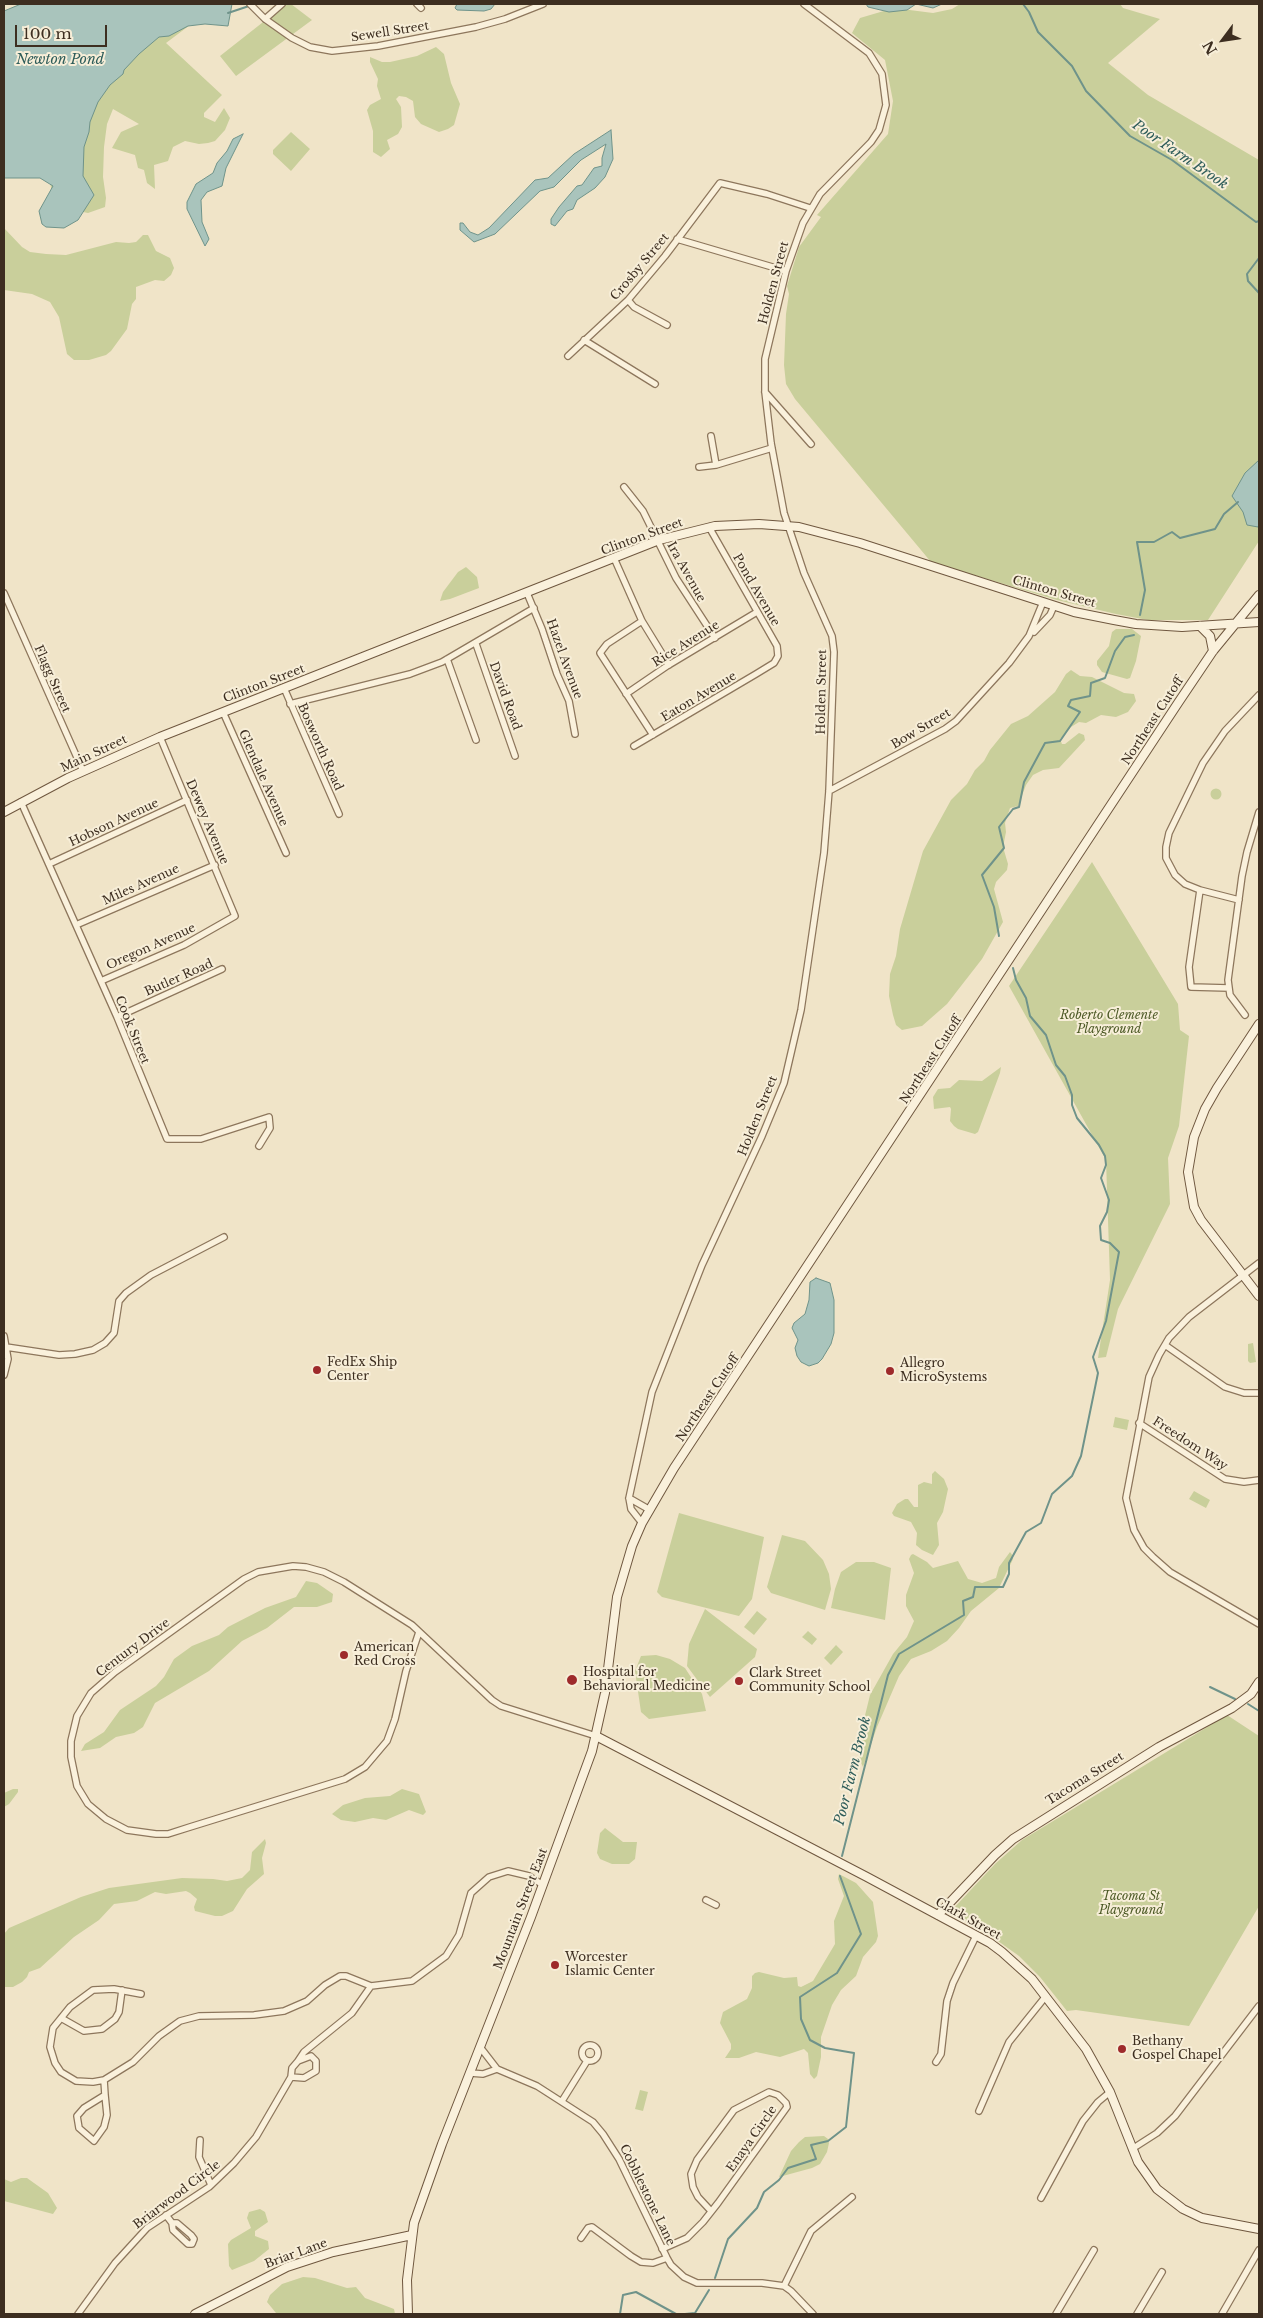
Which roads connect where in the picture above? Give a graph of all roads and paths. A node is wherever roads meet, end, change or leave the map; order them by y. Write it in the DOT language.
graph roads {
  1 [pos="282,4"];
  2 [pos="543,4"];
  3 [pos="804,4"];
  4 [pos="252,6"];
  5 [pos="265,19"];
  6 [pos="810,208"];
  7 [pos="677,239"];
  8 [pos="786,271"];
  9 [pos="628,300"];
  10 [pos="667,325"];
  11 [pos="584,340"];
  12 [pos="568,356"];
  13 [pos="655,384"];
  14 [pos="765,392"];
  15 [pos="711,436"];
  16 [pos="811,444"];
  17 [pos="772,448"];
  18 [pos="716,465"];
  19 [pos="699,467"];
  20 [pos="624,487"];
  21 [pos="789,526"];
  22 [pos="708,527"];
  23 [pos="657,541"];
  24 [pos="614,558"];
  25 [pos="527,592"];
  26 [pos="4,593"];
  27 [pos="1259,595"];
  28 [pos="1043,602"];
  29 [pos="1054,606"];
  30 [pos="534,608"];
  31 [pos="757,612"];
  32 [pos="642,621"];
  33 [pos="1259,622"];
  34 [pos="1234,624"];
  35 [pos="1200,626"];
  36 [pos="715,638"];
  37 [pos="1026,641"];
  38 [pos="476,644"];
  39 [pos="1213,652"];
  40 [pos="448,659"];
  41 [pos="774,663"];
  42 [pos="669,665"];
  43 [pos="284,688"];
  44 [pos="626,694"];
  45 [pos="1259,695"];
  46 [pos="290,704"];
  47 [pos="223,712"];
  48 [pos="197,722"];
  49 [pos="575,734"];
  50 [pos="654,735"];
  51 [pos="160,737"];
  52 [pos="476,740"];
  53 [pos="634,746"];
  54 [pos="515,756"];
  55 [pos="83,771"];
  56 [pos="829,791"];
  57 [pos="187,800"];
  58 [pos="22,802"];
  59 [pos="4,812"];
  60 [pos="1259,812"];
  61 [pos="339,814"];
  62 [pos="286,853"];
  63 [pos="49,864"];
  64 [pos="215,864"];
  65 [pos="1200,890"];
  66 [pos="1239,900"];
  67 [pos="235,916"];
  68 [pos="76,925"];
  69 [pos="222,969"];
  70 [pos="100,981"];
  71 [pos="1229,988"];
  72 [pos="1245,1015"];
  73 [pos="117,1017"];
  74 [pos="1259,1024"];
  75 [pos="259,1146"];
  76 [pos="224,1237"];
  77 [pos="1259,1263"];
  78 [pos="1244,1274"];
  79 [pos="1259,1296"];
  80 [pos="4,1336"];
  81 [pos="1165,1345"];
  82 [pos="6,1347"];
  83 [pos="4,1375"];
  84 [pos="1259,1392"];
  85 [pos="1139,1423"];
  86 [pos="1259,1480"];
  87 [pos="629,1498"];
  88 [pos="650,1510"];
  89 [pos="642,1523"];
  90 [pos="1259,1624"];
  91 [pos="419,1632"];
  92 [pos="1259,1682"];
  93 [pos="596,1736"];
  94 [pos="543,1885"];
  95 [pos="706,1900"];
  96 [pos="716,1905"];
  97 [pos="938,1915"];
  98 [pos="976,1936"];
  99 [pos="371,1986"];
  100 [pos="122,1990"];
  101 [pos="141,1994"];
  102 [pos="1046,1996"];
  103 [pos="1259,2006"];
  104 [pos="61,2018"];
  105 [pos="480,2047"];
  106 [pos="298,2061"];
  107 [pos="587,2061"];
  108 [pos="936,2062"];
  109 [pos="497,2069"];
  110 [pos="470,2074"];
  111 [pos="291,2078"];
  112 [pos="104,2080"];
  113 [pos="1110,2092"];
  114 [pos="105,2095"];
  115 [pos="562,2101"];
  116 [pos="979,2111"];
  117 [pos="200,2140"];
  118 [pos="1132,2149"];
  119 [pos="211,2185"];
  120 [pos="852,2197"];
  121 [pos="1041,2198"];
  122 [pos="711,2211"];
  123 [pos="166,2215"];
  124 [pos="172,2223"];
  125 [pos="1259,2229"];
  126 [pos="412,2235"];
  127 [pos="582,2238"];
  128 [pos="662,2249"];
  129 [pos="1094,2250"];
  130 [pos="1259,2250"];
  131 [pos="667,2258"];
  132 [pos="1162,2272"];
  133 [pos="784,2286"];
  134 [pos="78,2314"];
  135 [pos="195,2314"];
  136 [pos="408,2314"];
  137 [pos="813,2314"];
  138 [pos="1056,2314"];
  139 [pos="1138,2314"];
  140 [pos="1222,2314"];
  1 -- 5 [label="street"];
  2 -- 5 [label="street, Sewell Street"];
  3 -- 6 [label="street, Holden Street"];
  4 -- 5 [label="street, Sewell Street"];
  6 -- 7 [label="street, Crosby Street"];
  6 -- 8 [label="street, Holden Street"];
  7 -- 8 [label="street"];
  7 -- 9 [label="street, Crosby Street"];
  8 -- 14 [label="street, Holden Street"];
  9 -- 10 [label="street"];
  9 -- 11 [label="street, Crosby Street"];
  11 -- 12 [label="street, Crosby Street"];
  11 -- 13 [label="street"];
  14 -- 16 [label="street"];
  14 -- 17 [label="street, Holden Street"];
  15 -- 18 [label="street"];
  17 -- 18 [label="street"];
  17 -- 21 [label="street, Holden Street"];
  18 -- 19 [label="street"];
  20 -- 23 [label="street, Ira Avenue"];
  21 -- 22 [label="main road, Clinton Street"];
  21 -- 28 [label="main road, Clinton Street"];
  21 -- 56 [label="street, Holden Street"];
  22 -- 23 [label="main road, Clinton Street"];
  22 -- 31 [label="street, Pond Avenue"];
  23 -- 24 [label="main road, Clinton Street"];
  23 -- 36 [label="street, Ira Avenue"];
  24 -- 25 [label="main road, Clinton Street"];
  24 -- 32 [label="street"];
  25 -- 30 [label="street, Hazel Avenue"];
  25 -- 43 [label="main road, Clinton Street"];
  26 -- 55 [label="street, Flagg Street"];
  27 -- 34 [label="main road, Northeast Cutoff"];
  28 -- 29 [label="main road, Clinton Street"];
  28 -- 37 [label="street, Bow Street"];
  29 -- 35 [label="main road, Clinton Street"];
  29 -- 37 [label="street, Bow Street"];
  30 -- 38 [label="street"];
  30 -- 49 [label="street, Hazel Avenue"];
  31 -- 36 [label="street, Rice Avenue"];
  31 -- 41 [label="street, Pond Avenue"];
  32 -- 42 [label="street"];
  32 -- 44 [label="street"];
  33 -- 34 [label="main road, Clinton Street"];
  34 -- 35 [label="main road, Clinton Street"];
  34 -- 39 [label="main road, Northeast Cutoff"];
  35 -- 39 [label="main road"];
  36 -- 42 [label="street, Rice Avenue"];
  37 -- 56 [label="street, Bow Street"];
  38 -- 40 [label="street"];
  38 -- 54 [label="street, David Road"];
  39 -- 88 [label="main road, Northeast Cutoff"];
  40 -- 46 [label="street"];
  40 -- 52 [label="street"];
  41 -- 50 [label="street, Eaton Avenue"];
  42 -- 44 [label="street, Rice Avenue"];
  43 -- 46 [label="street, Bosworth Road"];
  43 -- 47 [label="main road, Clinton Street"];
  44 -- 50 [label="street"];
  45 -- 65 [label="street"];
  46 -- 61 [label="street, Bosworth Road"];
  47 -- 48 [label="main road, Clinton Street"];
  47 -- 62 [label="street, Glendale Avenue"];
  48 -- 51 [label="main road, Main Street"];
  50 -- 53 [label="street, Eaton Avenue"];
  51 -- 55 [label="main road, Main Street"];
  51 -- 57 [label="street, Dewey Avenue"];
  55 -- 58 [label="main road, Main Street"];
  56 -- 87 [label="street, Holden Street"];
  57 -- 63 [label="street, Hobson Avenue"];
  57 -- 64 [label="street, Dewey Avenue"];
  58 -- 59 [label="main road, Main Street"];
  58 -- 63 [label="street, Cook Street"];
  60 -- 66 [label="street"];
  63 -- 68 [label="street, Cook Street"];
  64 -- 67 [label="street, Dewey Avenue"];
  64 -- 68 [label="street, Miles Avenue"];
  65 -- 66 [label="street"];
  65 -- 71 [label="street"];
  66 -- 71 [label="street"];
  67 -- 70 [label="street, Oregon Avenue"];
  68 -- 70 [label="street, Cook Street"];
  69 -- 73 [label="street, Butler Road"];
  70 -- 73 [label="street, Cook Street"];
  71 -- 72 [label="street"];
  73 -- 75 [label="street, Cook Street"];
  74 -- 78 [label="main road"];
  76 -- 82 [label="street"];
  77 -- 78 [label="street"];
  78 -- 79 [label="main road"];
  78 -- 81 [label="street"];
  80 -- 82 [label="street"];
  81 -- 84 [label="street"];
  81 -- 85 [label="street"];
  82 -- 83 [label="street"];
  85 -- 86 [label="street, Freedom Way"];
  85 -- 90 [label="street"];
  87 -- 88 [label="street"];
  87 -- 89 [label="street"];
  88 -- 89 [label="main road, Mountain Street East"];
  89 -- 93 [label="main road, Mountain Street East"];
  91 -- 91 [label="street, Century Drive"];
  91 -- 93 [label="street, Century Drive"];
  92 -- 97 [label="main road, Tacoma Street"];
  93 -- 94 [label="main road, Mountain Street East"];
  93 -- 97 [label="main road, Clark Street"];
  94 -- 99 [label="street"];
  94 -- 105 [label="main road, Mountain Street East"];
  95 -- 96 [label="street"];
  97 -- 98 [label="main road, Clark Street"];
  98 -- 102 [label="main road, Clark Street"];
  98 -- 108 [label="street"];
  99 -- 106 [label="street"];
  99 -- 112 [label="street"];
  100 -- 101 [label="street"];
  100 -- 104 [label="street"];
  100 -- 104 [label="street"];
  102 -- 113 [label="main road, Clark Street"];
  102 -- 116 [label="street"];
  103 -- 118 [label="street"];
  104 -- 112 [label="street"];
  105 -- 109 [label="street, Cobblestone Lane"];
  105 -- 110 [label="main road, Mountain Street East"];
  106 -- 111 [label="street, Briarwood Circle"];
  106 -- 111 [label="street"];
  107 -- 115 [label="street"];
  109 -- 110 [label="street"];
  109 -- 115 [label="street, Cobblestone Lane"];
  110 -- 126 [label="main road, Mountain Street East"];
  111 -- 119 [label="street, Briarwood Circle"];
  112 -- 114 [label="street"];
  113 -- 118 [label="main road, Clark Street"];
  113 -- 121 [label="street"];
  114 -- 114 [label="street"];
  115 -- 128 [label="street, Cobblestone Lane"];
  117 -- 119 [label="street"];
  118 -- 125 [label="main road, Clark Street"];
  119 -- 123 [label="street, Briarwood Circle"];
  120 -- 133 [label="street"];
  122 -- 122 [label="street, Enaya Circle"];
  122 -- 128 [label="street, Enaya Circle"];
  123 -- 124 [label="street"];
  123 -- 134 [label="street, Briarwood Circle"];
  126 -- 135 [label="main road, Briar Lane"];
  126 -- 136 [label="main road, Mountain Street East"];
  127 -- 131 [label="street"];
  128 -- 131 [label="street, Cobblestone Lane"];
  129 -- 138 [label="street"];
  130 -- 140 [label="street"];
  131 -- 133 [label="street, Cobblestone Lane"];
  132 -- 139 [label="street"];
  133 -- 137 [label="street, Cobblestone Lane"];
}
